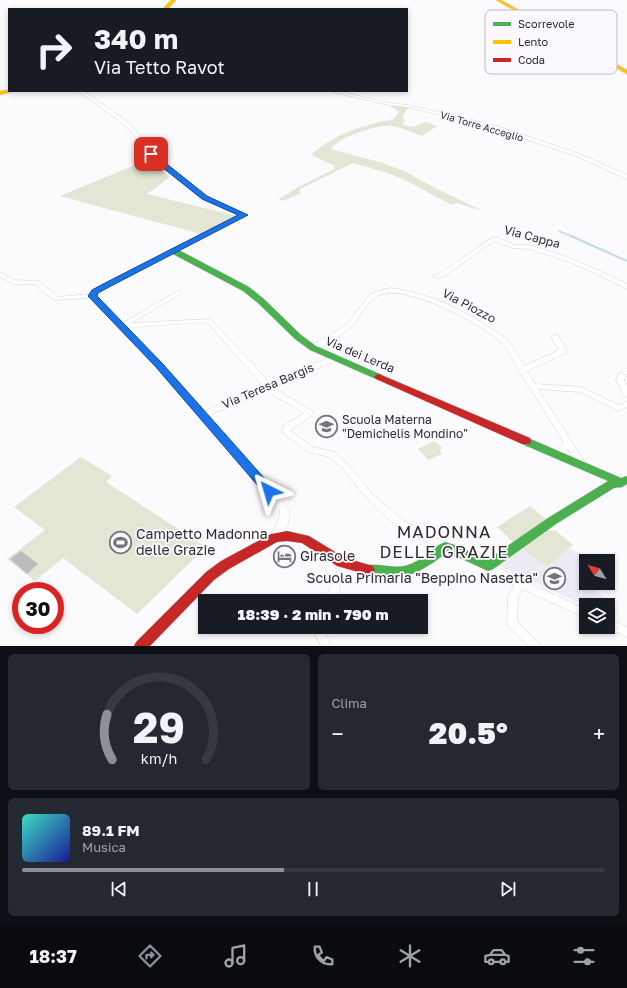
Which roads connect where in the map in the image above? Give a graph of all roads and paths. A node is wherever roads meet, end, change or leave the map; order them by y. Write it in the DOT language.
graph roads {
  1 [pos="174,0"];
  2 [pos="498,0"];
  3 [pos="166,8"];
  4 [pos="516,10"];
  5 [pos="617,66"];
  6 [pos="627,72"];
  7 [pos="81,92"];
  8 [pos="336,92"];
  9 [pos="627,177"];
  10 [pos="174,251"];
  11 [pos="0,274"];
  12 [pos="435,276"];
  13 [pos="627,287"];
  14 [pos="180,292"];
  15 [pos="92,296"];
  16 [pos="121,326"];
  17 [pos="555,337"];
  18 [pos="313,348"];
  19 [pos="335,358"];
  20 [pos="523,370"];
  21 [pos="622,375"];
  22 [pos="268,386"];
  23 [pos="533,386"];
  24 [pos="627,394"];
  25 [pos="627,404"];
  26 [pos="202,415"];
  27 [pos="569,444"];
  28 [pos="554,453"];
  29 [pos="583,466"];
  30 [pos="625,482"];
  31 [pos="275,537"];
  32 [pos="445,547"];
  33 [pos="330,556"];
  34 [pos="488,566"];
  35 [pos="519,583"];
  36 [pos="332,594"];
  37 [pos="579,611"];
  38 [pos="615,627"];
  39 [pos="627,632"];
  40 [pos="320,634"];
  41 [pos="141,646"];
  42 [pos="326,646"];
  43 [pos="535,646"];
  1 -- 3 [label="street"];
  2 -- 4 [label="street"];
  5 -- 6 [label="street"];
  7 -- 10 [label="street"];
  8 -- 9 [label="street, Via Torre Acceglio"];
  10 -- 15 [label="street"];
  10 -- 18 [label="street, Via dei Lerda"];
  11 -- 15 [label="street"];
  12 -- 13 [label="street, Via Cappa"];
  14 -- 16 [label="street"];
  15 -- 16 [label="street"];
  16 -- 22 [label="street"];
  16 -- 26 [label="street"];
  17 -- 20 [label="street"];
  18 -- 19 [label="street, Via dei Lerda"];
  18 -- 20 [label="street, Via Piozzo"];
  19 -- 22 [label="street, Via Teresa Bargis"];
  19 -- 28 [label="street, Via dei Lerda"];
  20 -- 23 [label="street, Via Piozzo"];
  21 -- 24 [label="street"];
  22 -- 26 [label="street, Via Teresa Bargis"];
  22 -- 32 [label="street"];
  23 -- 25 [label="street"];
  23 -- 27 [label="street, Via Piozzo"];
  26 -- 31 [label="street"];
  27 -- 28 [label="street"];
  27 -- 29 [label="street, Via Piozzo"];
  28 -- 29 [label="street, Via dei Lerda"];
  29 -- 30 [label="street"];
  30 -- 34 [label="street"];
  31 -- 33 [label="street"];
  31 -- 41 [label="street"];
  32 -- 33 [label="street"];
  32 -- 34 [label="street"];
  33 -- 36 [label="street"];
  34 -- 35 [label="street"];
  35 -- 37 [label="street"];
  35 -- 43 [label="street"];
  38 -- 39 [label="street"];
  40 -- 42 [label="street"];
}
